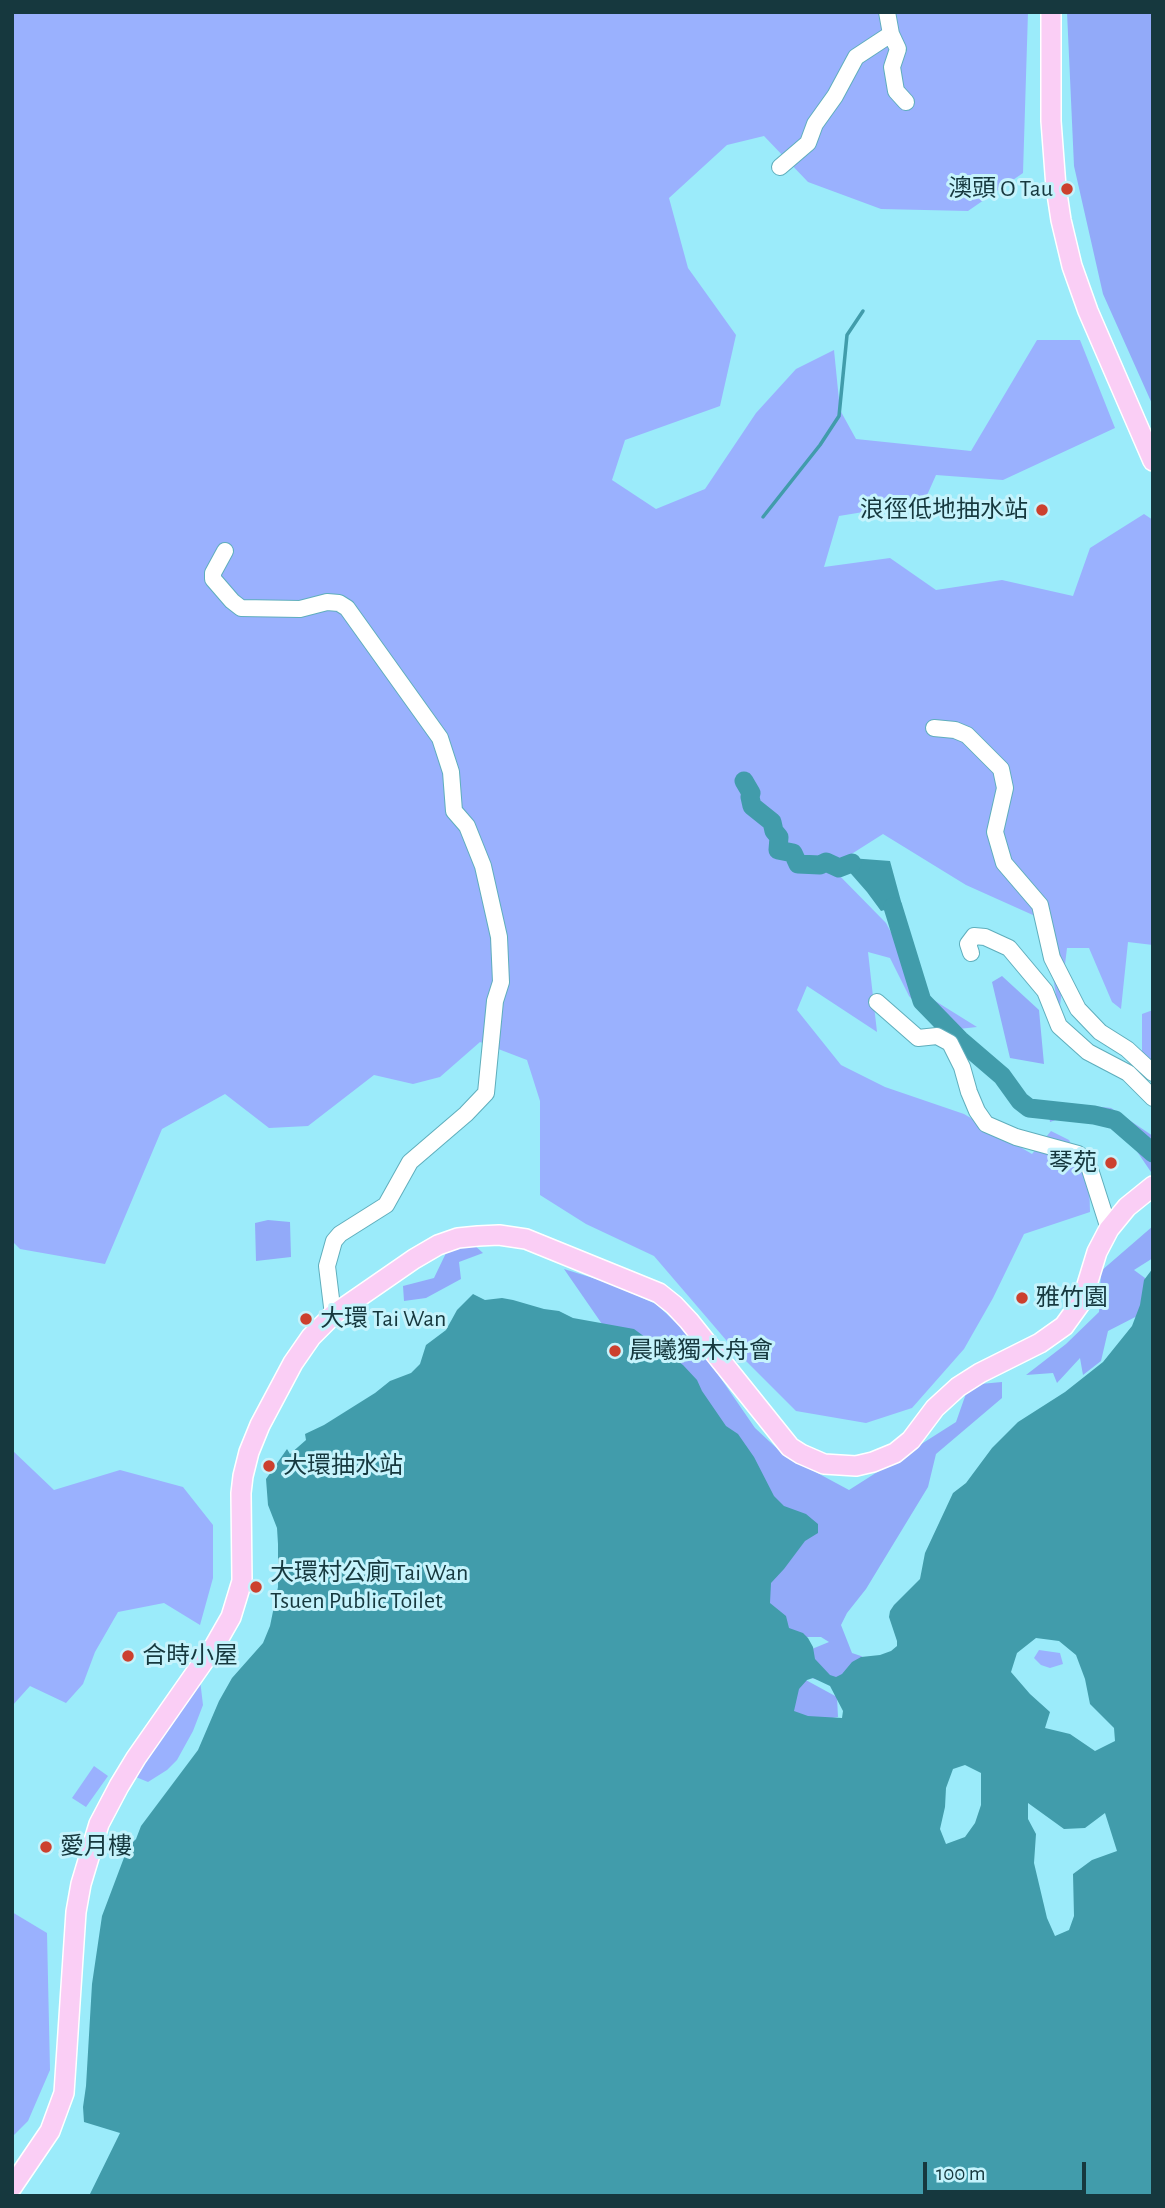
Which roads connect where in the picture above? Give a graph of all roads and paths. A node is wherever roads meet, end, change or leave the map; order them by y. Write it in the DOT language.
graph roads {
  1 [pos="887,12"];
  2 [pos="1051,12"];
  3 [pos="891,34"];
  4 [pos="906,102"];
  5 [pos="780,167"];
  6 [pos="1153,461"];
  7 [pos="225,551"];
  8 [pos="933,728"];
  9 [pos="971,953"];
  10 [pos="877,1002"];
  11 [pos="1153,1073"];
  12 [pos="1153,1098"];
  13 [pos="1151,1187"];
  14 [pos="1109,1229"];
  15 [pos="333,1315"];
  16 [pos="12,2187"];
  1 -- 3 [label="street"];
  2 -- 6 [label="main road"];
  3 -- 4 [label="street"];
  3 -- 5 [label="street"];
  7 -- 15 [label="street"];
  8 -- 11 [label="street"];
  9 -- 12 [label="street"];
  10 -- 14 [label="street"];
  13 -- 14 [label="main road"];
  14 -- 15 [label="main road"];
  15 -- 16 [label="main road"];
}
